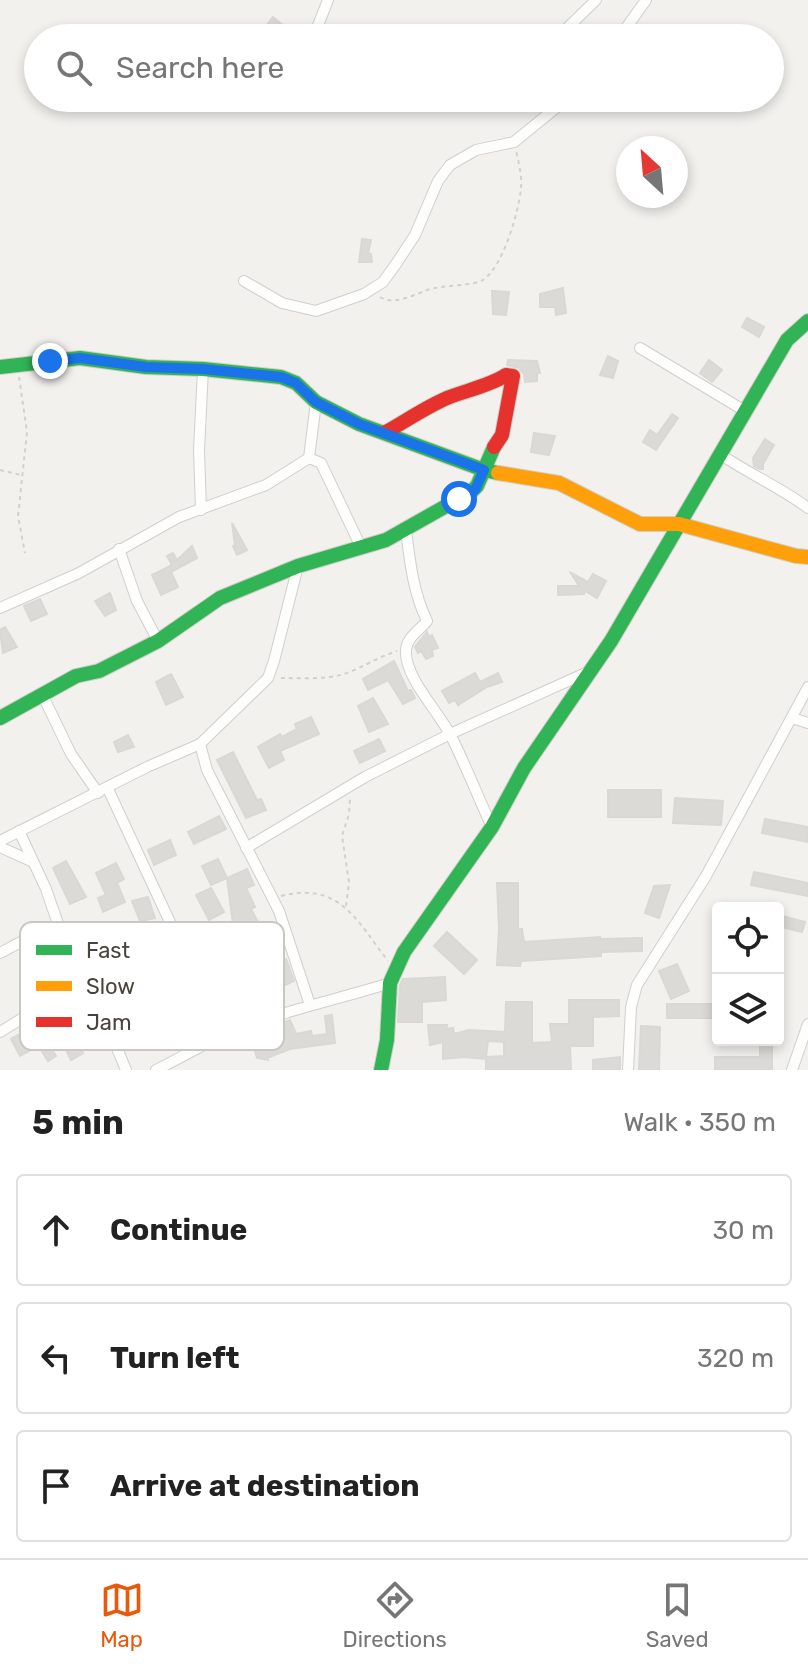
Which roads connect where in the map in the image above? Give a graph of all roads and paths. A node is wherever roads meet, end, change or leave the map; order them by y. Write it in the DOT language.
graph roads {
  1 [pos="328,0"];
  2 [pos="596,0"];
  3 [pos="646,0"];
  4 [pos="319,24"];
  5 [pos="571,24"];
  6 [pos="629,24"];
  7 [pos="551,112"];
  8 [pos="514,142"];
  9 [pos="244,281"];
  10 [pos="379,285"];
  11 [pos="808,321"];
  12 [pos="640,348"];
  13 [pos="17,364"];
  14 [pos="0,367"];
  15 [pos="203,369"];
  16 [pos="316,402"];
  17 [pos="745,411"];
  18 [pos="386,432"];
  19 [pos="720,454"];
  20 [pos="309,458"];
  21 [pos="0,470"];
  22 [pos="484,470"];
  23 [pos="22,475"];
  24 [pos="808,508"];
  25 [pos="201,510"];
  26 [pos="679,524"];
  27 [pos="406,530"];
  28 [pos="361,547"];
  29 [pos="119,549"];
  30 [pos="25,553"];
  31 [pos="808,557"];
  32 [pos="298,566"];
  33 [pos="0,608"];
  34 [pos="158,641"];
  35 [pos="406,649"];
  36 [pos="588,672"];
  37 [pos="268,678"];
  38 [pos="808,687"];
  39 [pos="42,694"];
  40 [pos="0,718"];
  41 [pos="792,718"];
  42 [pos="808,723"];
  43 [pos="450,734"];
  44 [pos="200,744"];
  45 [pos="349,786"];
  46 [pos="103,791"];
  47 [pos="492,827"];
  48 [pos="19,831"];
  49 [pos="0,844"];
  50 [pos="246,848"];
  51 [pos="31,861"];
  52 [pos="272,899"];
  53 [pos="345,907"];
  54 [pos="57,922"];
  55 [pos="170,922"];
  56 [pos="283,922"];
  57 [pos="284,924"];
  58 [pos="20,945"];
  59 [pos="0,953"];
  60 [pos="393,976"];
  61 [pos="310,1005"];
  62 [pos="284,1014"];
  63 [pos="20,1020"];
  64 [pos="808,1024"];
  65 [pos="0,1032"];
  66 [pos="117,1050"];
  67 [pos="195,1050"];
  68 [pos="126,1070"];
  69 [pos="156,1070"];
  70 [pos="381,1070"];
  71 [pos="628,1070"];
  72 [pos="792,1070"];
  1 -- 4 [label="street"];
  2 -- 5 [label="street"];
  3 -- 6 [label="street"];
  7 -- 8 [label="street"];
  8 -- 10 [label="street"];
  8 -- 10 [label="path"];
  9 -- 10 [label="street"];
  11 -- 17 [label="street"];
  12 -- 17 [label="street"];
  13 -- 14 [label="street"];
  13 -- 15 [label="street"];
  13 -- 23 [label="path"];
  15 -- 16 [label="street"];
  15 -- 25 [label="street"];
  16 -- 18 [label="street"];
  16 -- 20 [label="street"];
  17 -- 19 [label="street"];
  18 -- 22 [label="street"];
  18 -- 22 [label="street"];
  19 -- 24 [label="street"];
  19 -- 26 [label="street"];
  20 -- 25 [label="street"];
  20 -- 28 [label="street"];
  21 -- 23 [label="path"];
  22 -- 26 [label="street"];
  22 -- 27 [label="street"];
  23 -- 30 [label="path"];
  25 -- 29 [label="street"];
  26 -- 31 [label="street"];
  26 -- 36 [label="street"];
  27 -- 28 [label="street"];
  27 -- 35 [label="street"];
  28 -- 32 [label="street"];
  29 -- 33 [label="street"];
  29 -- 34 [label="street"];
  32 -- 34 [label="street"];
  32 -- 37 [label="street"];
  34 -- 39 [label="street"];
  35 -- 37 [label="path"];
  35 -- 43 [label="street"];
  36 -- 43 [label="street"];
  36 -- 47 [label="street"];
  37 -- 44 [label="street"];
  38 -- 41 [label="street"];
  39 -- 40 [label="street"];
  39 -- 46 [label="street"];
  41 -- 42 [label="street"];
  41 -- 71 [label="street"];
  43 -- 45 [label="street"];
  43 -- 47 [label="street"];
  44 -- 46 [label="street"];
  44 -- 50 [label="street"];
  45 -- 50 [label="street"];
  45 -- 53 [label="path"];
  46 -- 48 [label="street"];
  46 -- 55 [label="street"];
  47 -- 60 [label="street"];
  48 -- 49 [label="street"];
  48 -- 51 [label="street"];
  49 -- 51 [label="street"];
  50 -- 52 [label="street"];
  51 -- 54 [label="street"];
  52 -- 53 [label="path"];
  52 -- 56 [label="street"];
  53 -- 60 [label="path"];
  57 -- 61 [label="street"];
  58 -- 59 [label="street"];
  60 -- 61 [label="street"];
  60 -- 70 [label="street"];
  61 -- 62 [label="street"];
  63 -- 65 [label="street"];
  64 -- 72 [label="street"];
  66 -- 68 [label="street"];
  67 -- 69 [label="street"];
}
